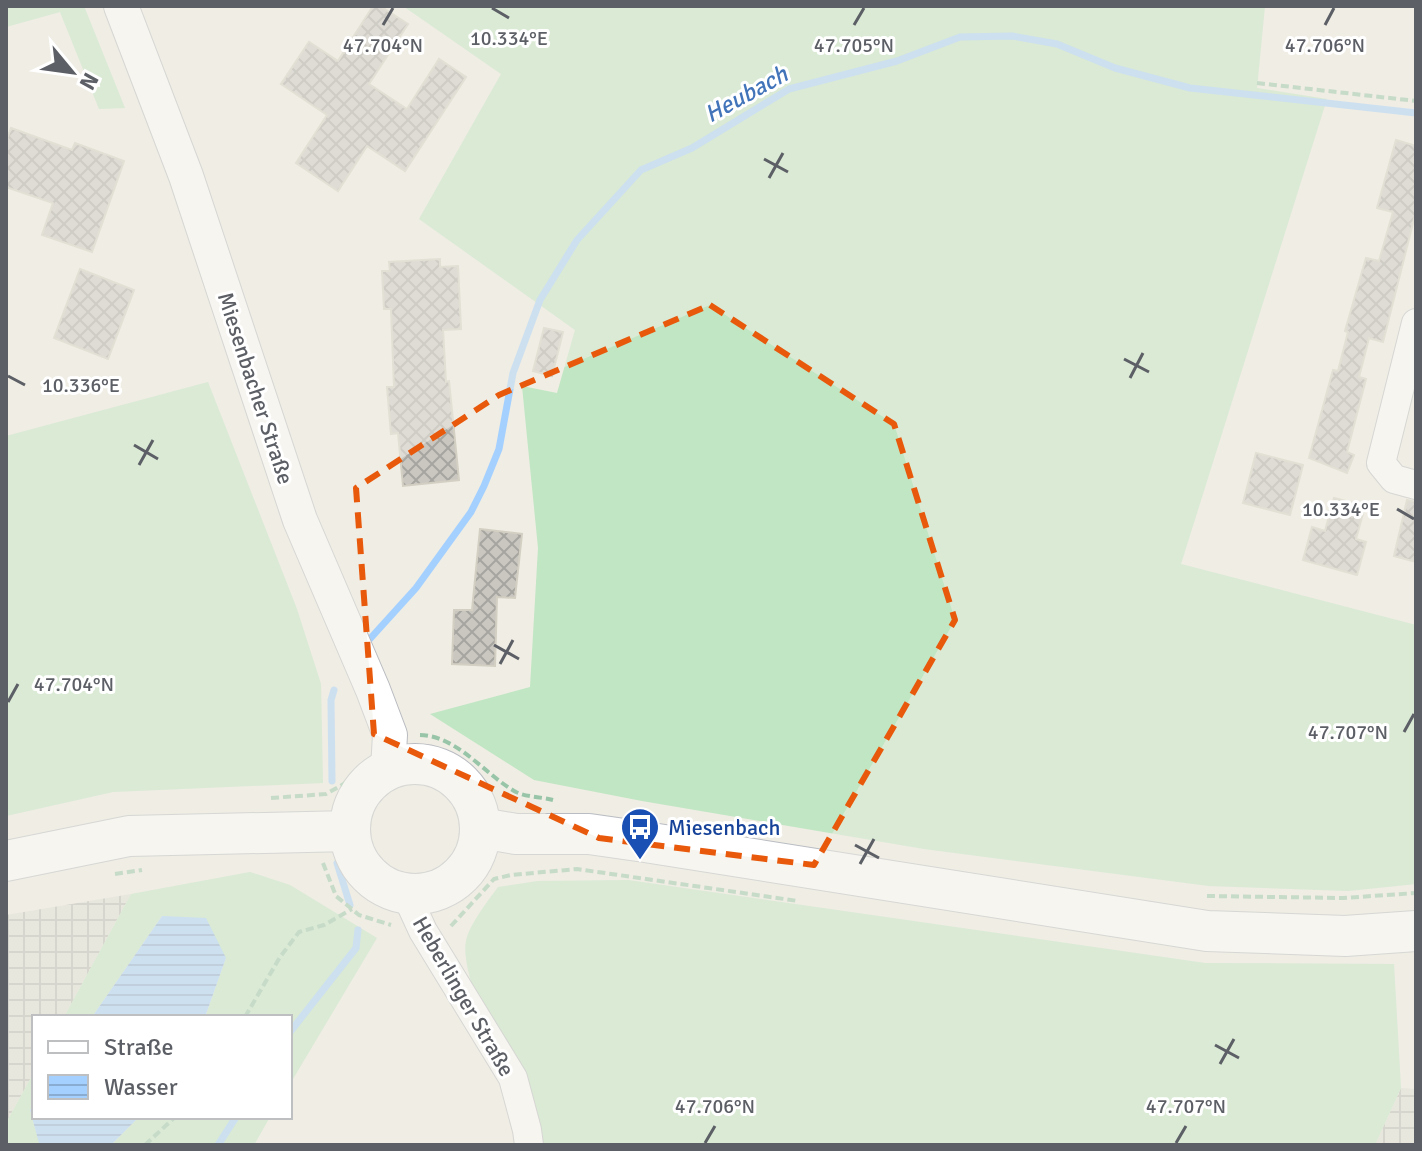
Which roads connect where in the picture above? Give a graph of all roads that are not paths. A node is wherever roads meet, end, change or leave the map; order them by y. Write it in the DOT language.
graph roads {
  1 [pos="121,6"];
  2 [pos="1416,323"];
  3 [pos="1416,485"];
  4 [pos="381,751"];
  5 [pos="481,828"];
  6 [pos="349,831"];
  7 [pos="6,861"];
  8 [pos="406,894"];
  9 [pos="1416,931"];
  10 [pos="529,1145"];
  1 -- 4 [label="street, Miesenbacher Straße"];
  2 -- 3 [label="street"];
  4 -- 5 [label="main road"];
  4 -- 6 [label="main road"];
  5 -- 8 [label="main road"];
  5 -- 9 [label="main road"];
  6 -- 7 [label="main road"];
  6 -- 8 [label="main road"];
  8 -- 10 [label="street, Heberlinger Straße"];
}
